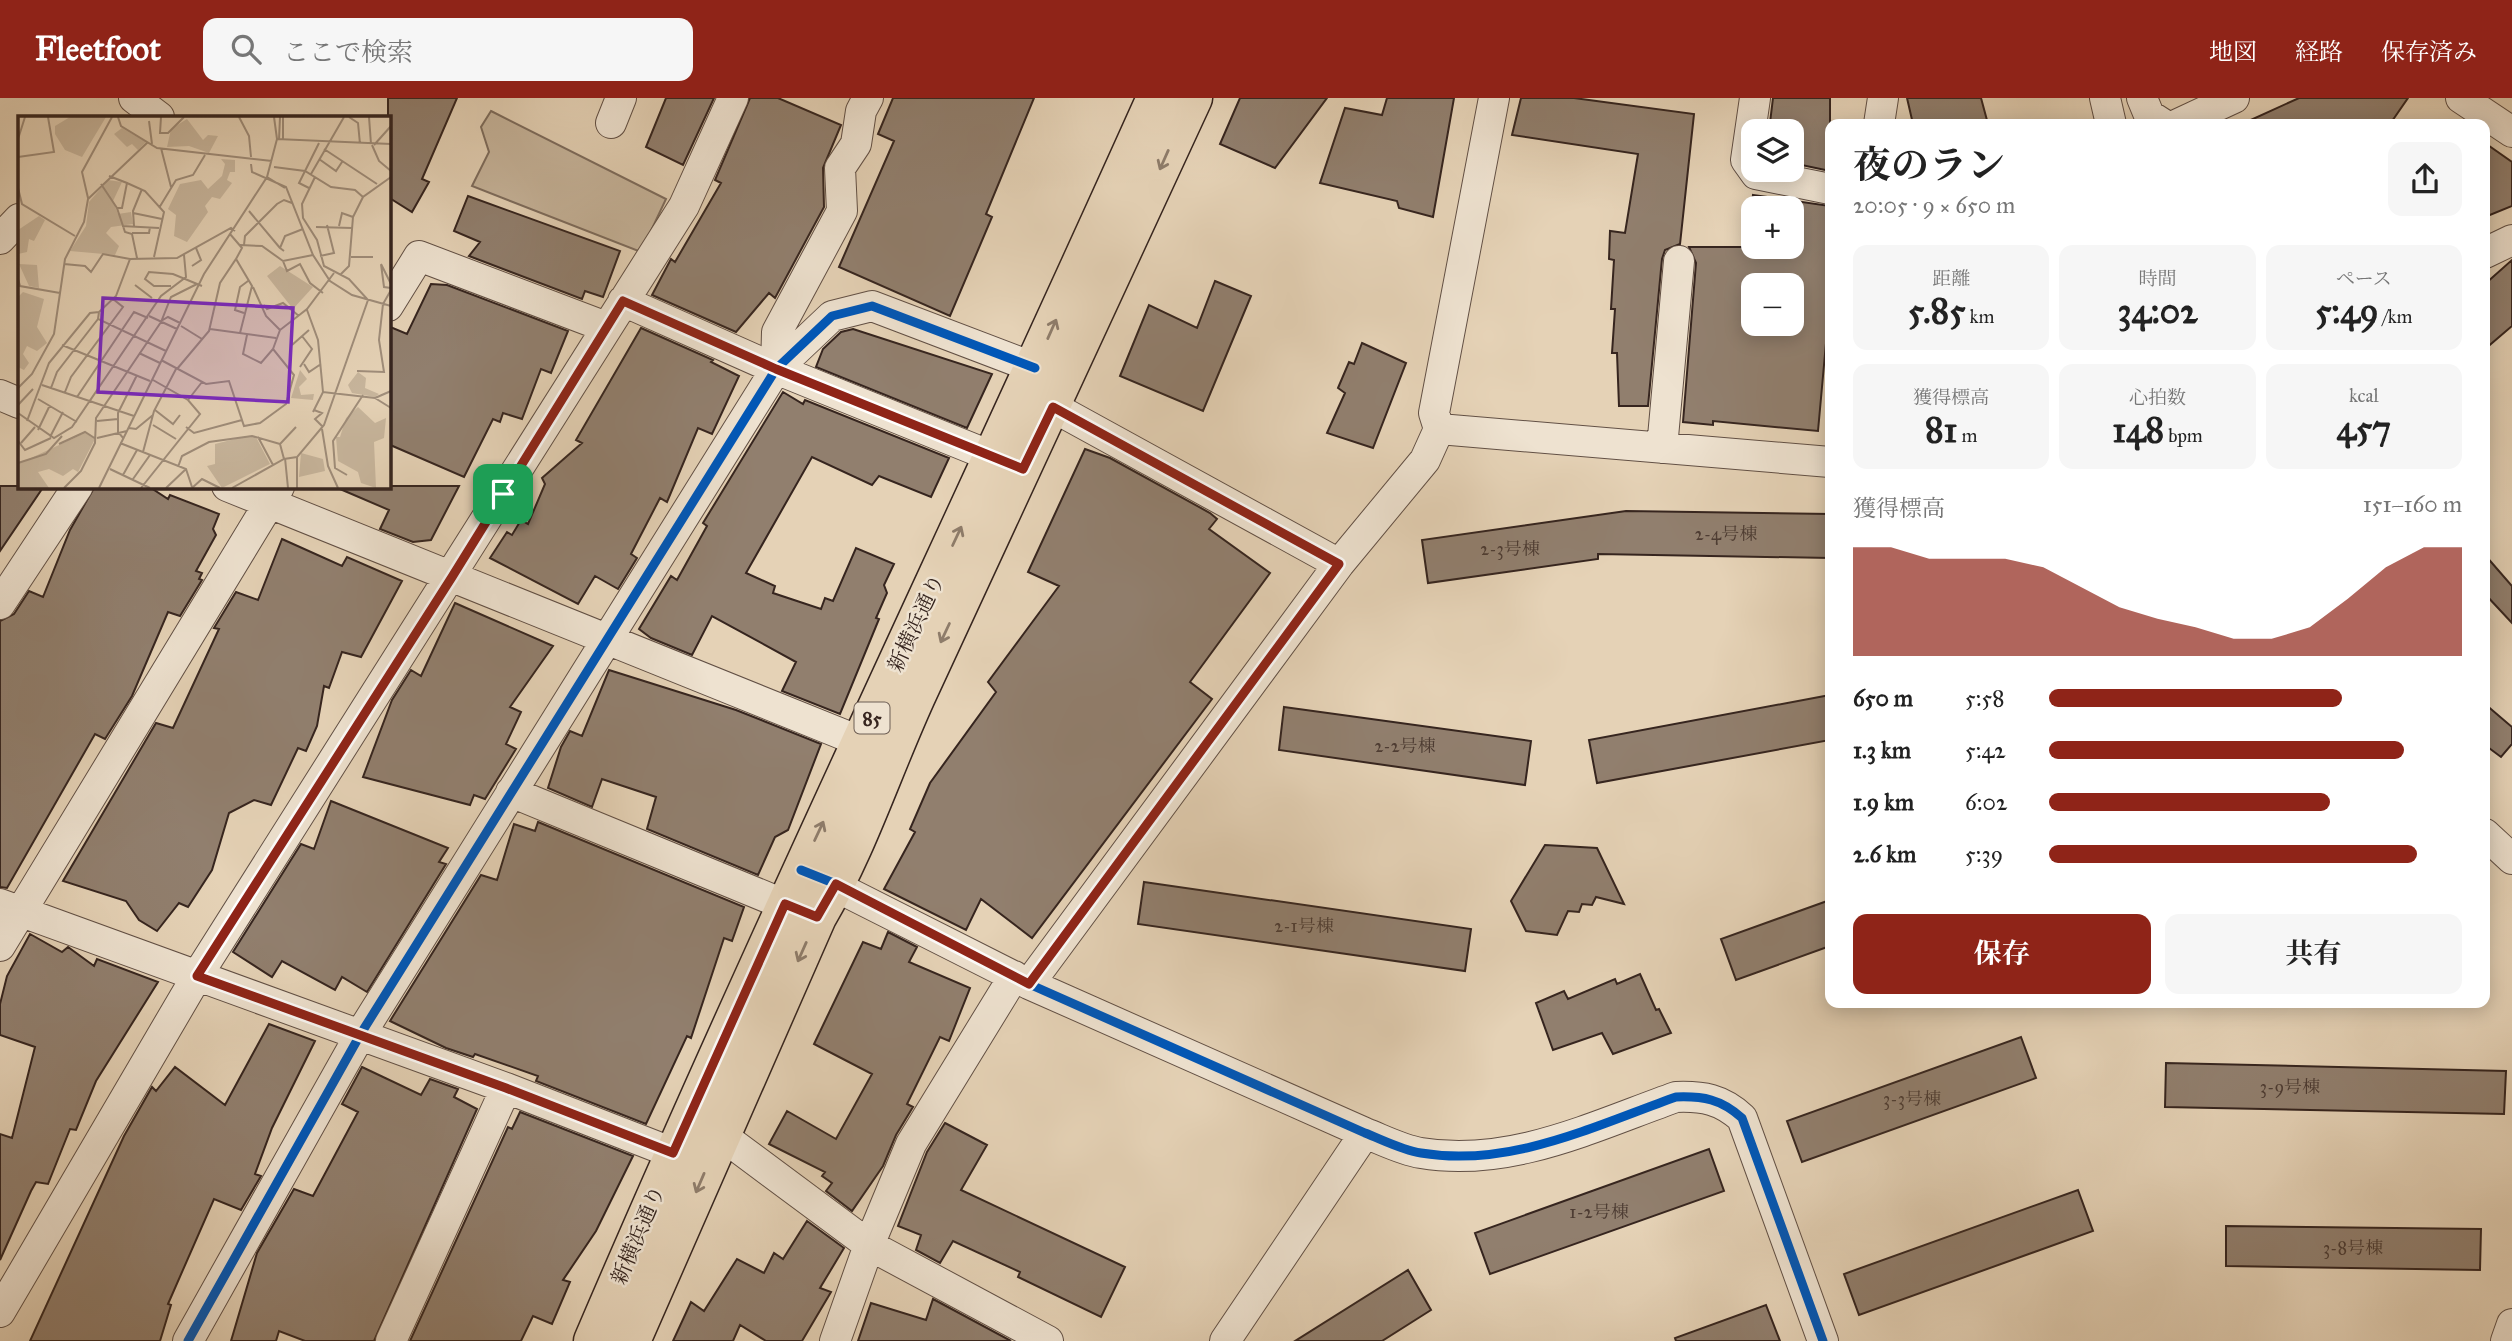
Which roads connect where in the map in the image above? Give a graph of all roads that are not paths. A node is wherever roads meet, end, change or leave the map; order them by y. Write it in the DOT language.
graph roads {
  1 [pos="134,98"];
  2 [pos="733,98"];
  3 [pos="868,98"];
  4 [pos="1156,98"];
  5 [pos="1193,98"];
  6 [pos="1494,98"];
  7 [pos="1755,98"];
  8 [pos="1883,98"];
  9 [pos="2105,98"];
  10 [pos="2142,98"];
  11 [pos="2234,98"];
  12 [pos="2461,98"];
  13 [pos="117,116"];
  14 [pos="158,116"];
  15 [pos="1880,119"];
  16 [pos="2109,119"];
  17 [pos="2155,119"];
  18 [pos="2189,119"];
  19 [pos="2512,132"];
  20 [pos="1825,188"];
  21 [pos="18,220"];
  22 [pos="0,239"];
  23 [pos="2512,240"];
  24 [pos="2490,251"];
  25 [pos="1679,261"];
  26 [pos="623,301"];
  27 [pos="390,303"];
  28 [pos="606,327"];
  29 [pos="1035,368"];
  30 [pos="776,369"];
  31 [pos="0,395"];
  32 [pos="18,402"];
  33 [pos="1053,407"];
  34 [pos="1439,429"];
  35 [pos="1662,448"];
  36 [pos="1825,461"];
  37 [pos="1008,463"];
  38 [pos="78,488"];
  39 [pos="237,488"];
  40 [pos="274,495"];
  41 [pos="1339,564"];
  42 [pos="452,577"];
  43 [pos="0,604"];
  44 [pos="606,640"];
  45 [pos="875,747"];
  46 [pos="511,792"];
  47 [pos="2490,839"];
  48 [pos="2512,859"];
  49 [pos="801,870"];
  50 [pos="836,884"];
  51 [pos="10,908"];
  52 [pos="801,911"];
  53 [pos="0,946"];
  54 [pos="197,976"];
  55 [pos="1022,980"];
  56 [pos="360,1035"];
  57 [pos="506,1088"];
  58 [pos="1365,1133"];
  59 [pos="721,1135"];
  60 [pos="673,1153"];
  61 [pos="869,1245"];
  62 [pos="0,1312"];
  63 [pos="2512,1324"];
  64 [pos="188,1341"];
  65 [pos="391,1341"];
  66 [pos="593,1341"];
  67 [pos="631,1341"];
  68 [pos="835,1341"];
  69 [pos="1048,1341"];
  70 [pos="1225,1341"];
  71 [pos="1823,1341"];
  72 [pos="2506,1341"];
  1 -- 13 [label="street"];
  1 -- 14 [label="street"];
  2 -- 26 [label="street"];
  3 -- 30 [label="street"];
  29 -- 4 [label="main road, 新横浜通り / 85, one-way"];
  5 -- 33 [label="main road, 新横浜通り / 85, one-way"];
  6 -- 34 [label="street"];
  7 -- 20 [label="street"];
  8 -- 15 [label="street"];
  9 -- 16 [label="street"];
  10 -- 17 [label="street"];
  11 -- 18 [label="street"];
  12 -- 19 [label="street"];
  21 -- 22 [label="street"];
  23 -- 24 [label="street"];
  25 -- 35 [label="street"];
  26 -- 28 [label="street"];
  26 -- 30 [label="street"];
  27 -- 28 [label="street"];
  28 -- 42 [label="street"];
  29 -- 30 [label="street"];
  29 -- 37 [label="main road, 新横浜通り / 85"];
  30 -- 37 [label="street"];
  30 -- 44 [label="street"];
  31 -- 32 [label="street"];
  33 -- 37 [label="main road, 新横浜通り / 85"];
  33 -- 41 [label="street"];
  34 -- 35 [label="street"];
  34 -- 41 [label="street"];
  35 -- 36 [label="street"];
  37 -- 45 [label="main road, 新横浜通り / 85"];
  38 -- 43 [label="street"];
  39 -- 40 [label="street"];
  40 -- 42 [label="street"];
  40 -- 51 [label="street"];
  41 -- 55 [label="street"];
  42 -- 44 [label="street"];
  42 -- 54 [label="street"];
  44 -- 45 [label="street"];
  44 -- 46 [label="street"];
  49 -- 45 [label="main road, 新横浜通り / 85, one-way"];
  45 -- 50 [label="main road, 新横浜通り / 85"];
  46 -- 52 [label="street"];
  46 -- 56 [label="street"];
  47 -- 48 [label="street"];
  49 -- 50 [label="street"];
  49 -- 52 [label="main road, 新横浜通り / 85"];
  50 -- 52 [label="main road, 新横浜通り / 85"];
  50 -- 55 [label="street"];
  51 -- 53 [label="street"];
  51 -- 54 [label="street"];
  52 -- 59 [label="main road, 新横浜通り / 85, one-way"];
  52 -- 60 [label="main road, 新横浜通り / 85"];
  54 -- 56 [label="street"];
  54 -- 62 [label="street"];
  55 -- 58 [label="street"];
  55 -- 61 [label="street"];
  56 -- 57 [label="street"];
  56 -- 64 [label="street"];
  57 -- 60 [label="street"];
  57 -- 65 [label="street"];
  58 -- 70 [label="street"];
  58 -- 71 [label="street"];
  59 -- 61 [label="street"];
  59 -- 67 [label="main road, 新横浜通り / 85, one-way"];
  60 -- 66 [label="main road, 新横浜通り / 85"];
  61 -- 68 [label="street"];
  61 -- 69 [label="street"];
  63 -- 72 [label="street"];
}
